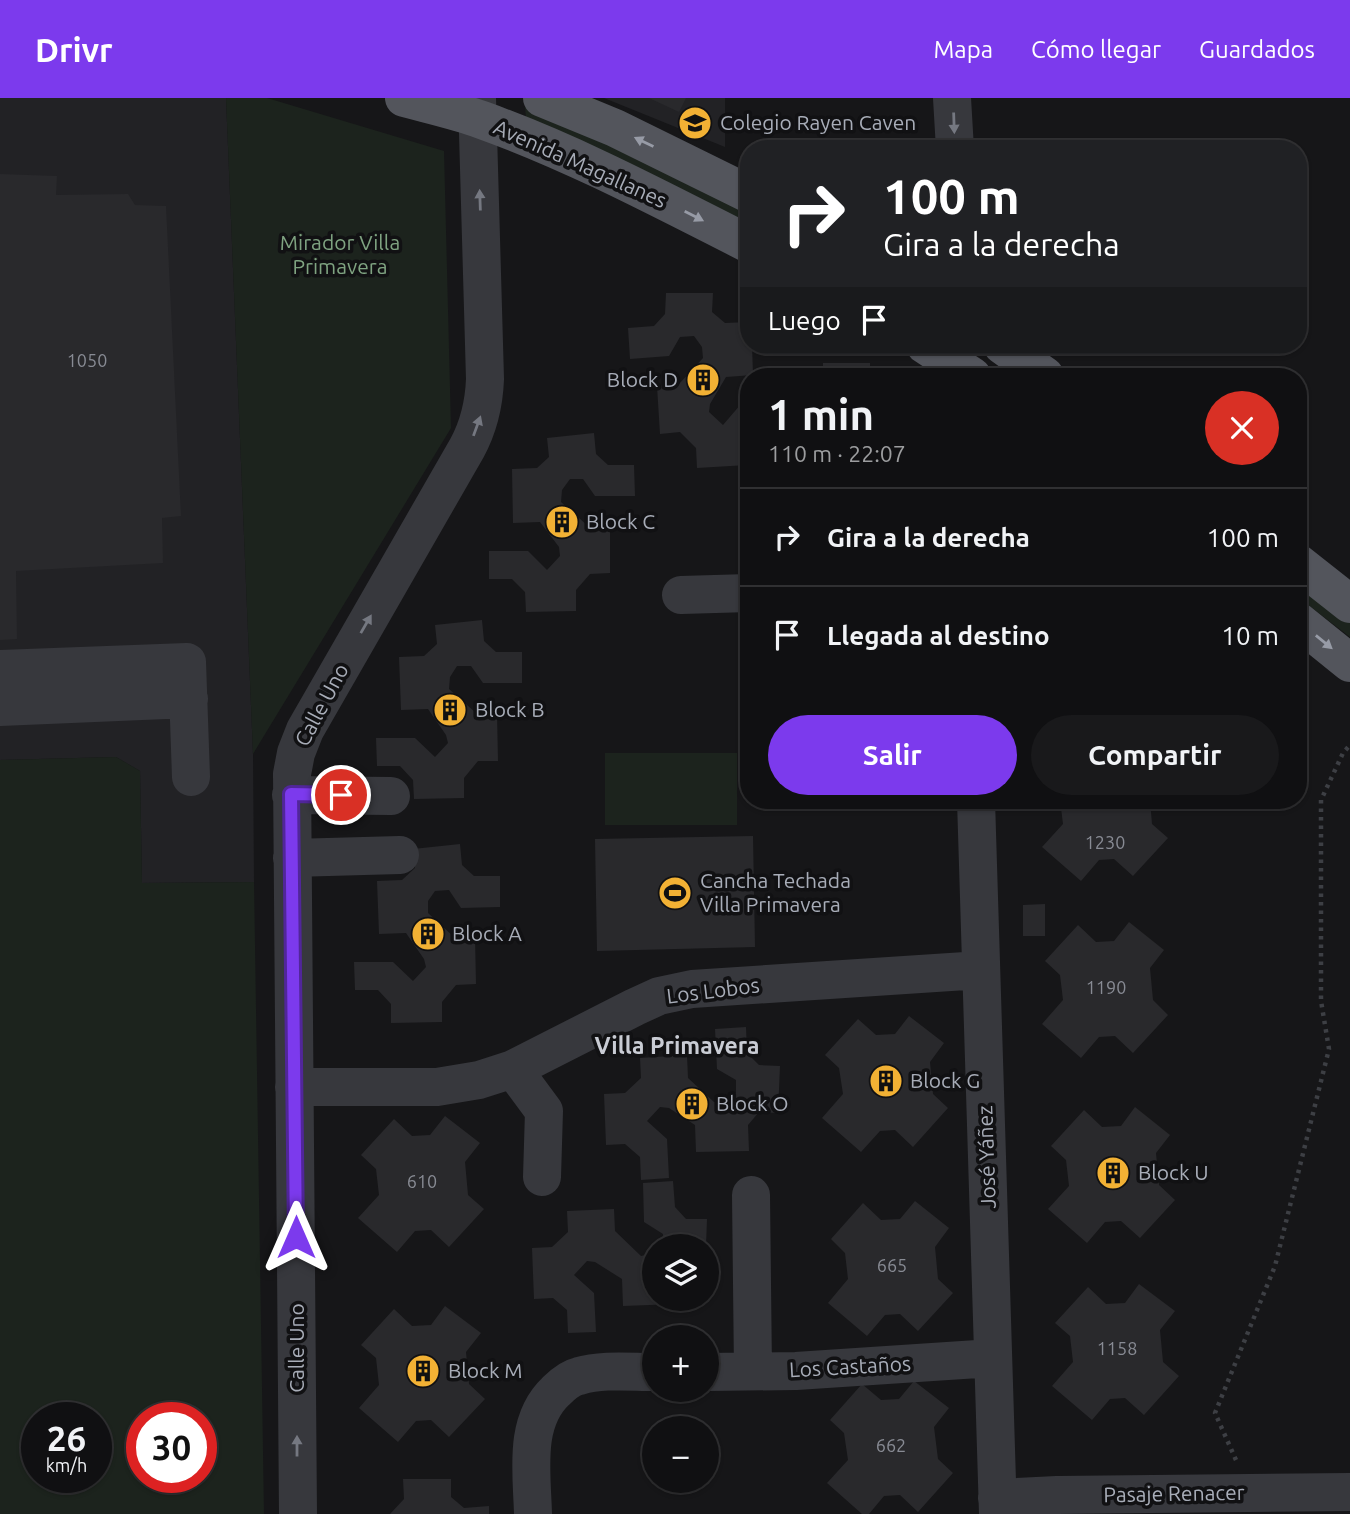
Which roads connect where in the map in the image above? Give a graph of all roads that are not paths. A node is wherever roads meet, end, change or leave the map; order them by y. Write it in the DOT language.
graph roads {
  1 [pos="404,98"];
  2 [pos="542,98"];
  3 [pos="953,98"];
  4 [pos="478,108"];
  5 [pos="955,140"];
  6 [pos="740,190"];
  7 [pos="740,239"];
  8 [pos="941,354"];
  9 [pos="1014,354"];
  10 [pos="965,367"];
  11 [pos="1034,368"];
  12 [pos="1307,570"];
  13 [pos="740,593"];
  14 [pos="681,596"];
  15 [pos="1350,604"];
  16 [pos="1307,628"];
  17 [pos="1350,663"];
  18 [pos="0,669"];
  19 [pos="189,699"];
  20 [pos="0,707"];
  21 [pos="191,778"];
  22 [pos="291,794"];
  23 [pos="391,796"];
  24 [pos="976,809"];
  25 [pos="400,855"];
  26 [pos="292,858"];
  27 [pos="981,970"];
  28 [pos="513,1069"];
  29 [pos="295,1087"];
  30 [pos="541,1177"];
  31 [pos="751,1195"];
  32 [pos="993,1359"];
  33 [pos="753,1371"];
  34 [pos="642,1372"];
  35 [pos="719,1372"];
  36 [pos="1350,1492"];
  37 [pos="997,1506"];
  38 [pos="298,1514"];
  39 [pos="533,1514"];
  1 -- 4 [label="main road, Avenida Magallanes"];
  6 -- 2 [label="main road, one-way"];
  3 -- 5 [label="street, one-way"];
  4 -- 7 [label="main road, Avenida Magallanes, one-way"];
  22 -- 4 [label="street, Calle Uno, one-way"];
  8 -- 10 [label="main road"];
  9 -- 11 [label="main road"];
  12 -- 15 [label="main road"];
  13 -- 14 [label="street"];
  16 -- 17 [label="main road, one-way"];
  18 -- 19 [label="street"];
  19 -- 20 [label="street"];
  19 -- 21 [label="street"];
  22 -- 23 [label="street"];
  22 -- 26 [label="street, Calle Uno"];
  24 -- 27 [label="street, José Yáñez"];
  25 -- 26 [label="street"];
  26 -- 29 [label="street, Calle Uno"];
  27 -- 28 [label="street, Los Lobos"];
  27 -- 32 [label="street, José Yáñez"];
  28 -- 29 [label="street, Los Lobos"];
  28 -- 30 [label="street"];
  38 -- 29 [label="street, Calle Uno, one-way"];
  31 -- 33 [label="street"];
  32 -- 33 [label="street, Los Castaños"];
  32 -- 37 [label="street, José Yáñez"];
  33 -- 35 [label="street, Los Castaños"];
  34 -- 39 [label="street"];
  36 -- 37 [label="street, Pasaje Renacer"];
}
